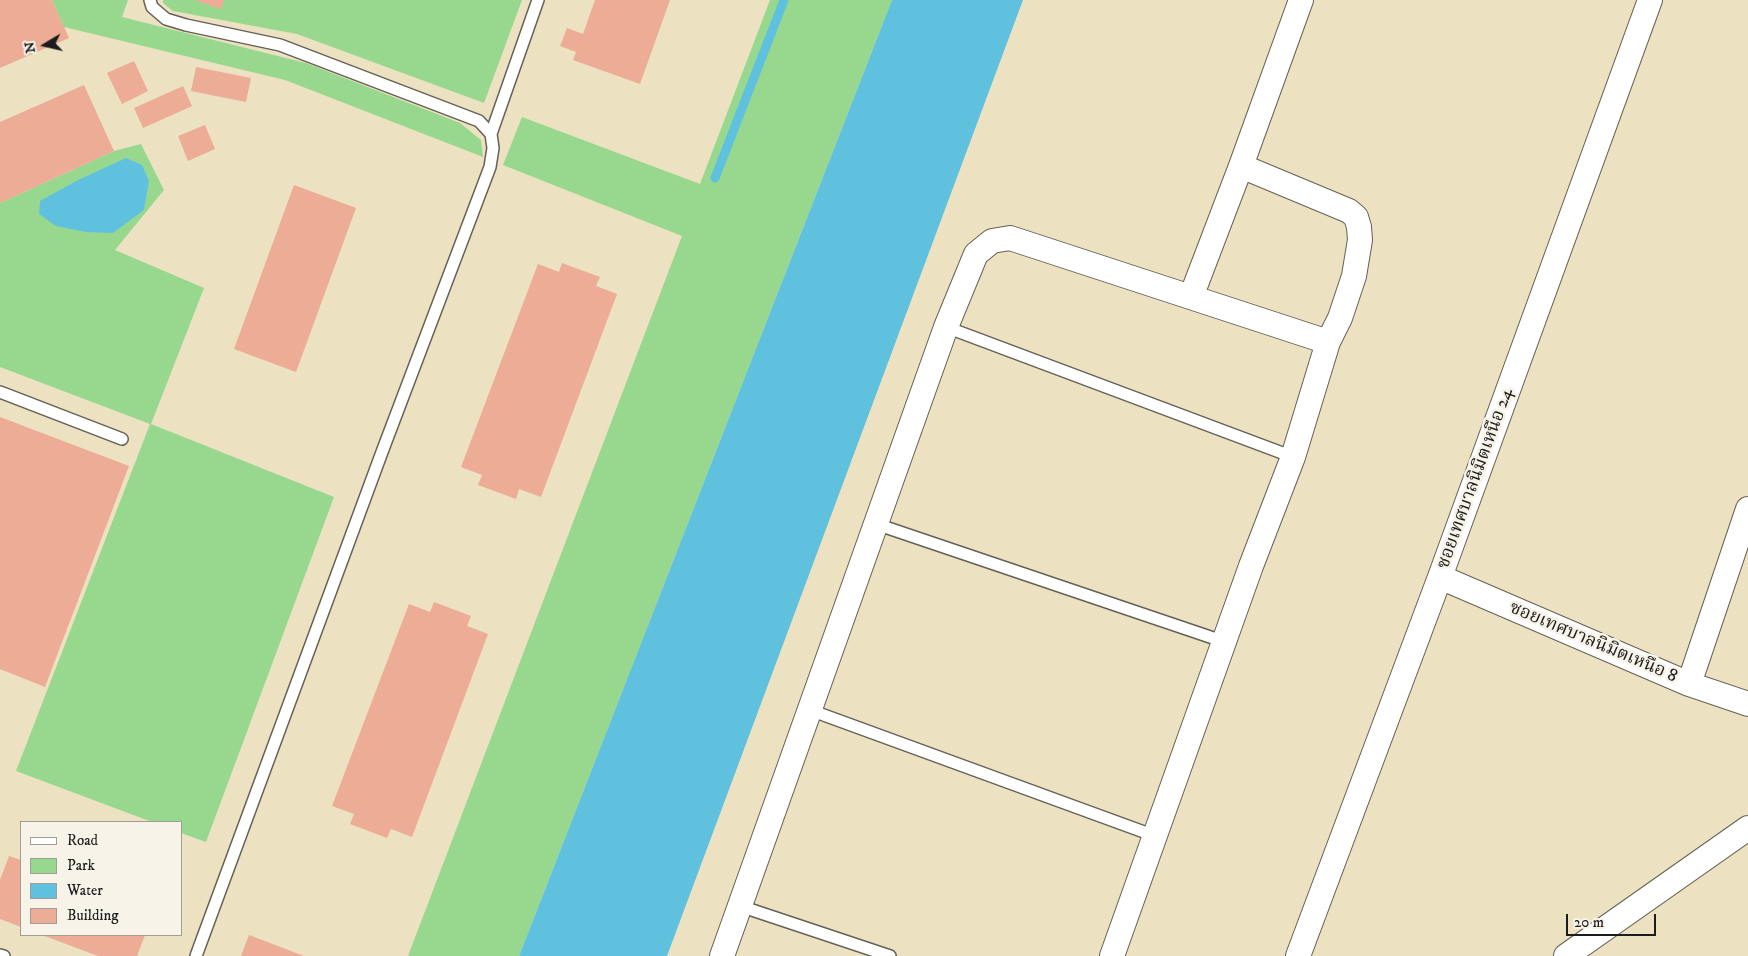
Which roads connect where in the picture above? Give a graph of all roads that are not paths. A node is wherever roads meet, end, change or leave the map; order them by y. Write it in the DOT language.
graph roads {
  1 [pos="150,0"];
  2 [pos="538,0"];
  3 [pos="1301,0"];
  4 [pos="1650,0"];
  5 [pos="490,134"];
  6 [pos="1241,166"];
  7 [pos="1191,297"];
  8 [pos="946,327"];
  9 [pos="1328,342"];
  10 [pos="0,392"];
  11 [pos="122,439"];
  12 [pos="1293,457"];
  13 [pos="1748,509"];
  14 [pos="876,524"];
  15 [pos="1440,577"];
  16 [pos="1225,642"];
  17 [pos="1689,684"];
  18 [pos="1748,704"];
  19 [pos="810,710"];
  20 [pos="1748,828"];
  21 [pos="1155,836"];
  22 [pos="740,906"];
  23 [pos="0,955"];
  24 [pos="4,956"];
  25 [pos="196,956"];
  26 [pos="722,956"];
  27 [pos="890,956"];
  28 [pos="1112,956"];
  29 [pos="1298,956"];
  30 [pos="1566,956"];
  1 -- 5 [label="lane"];
  2 -- 5 [label="lane"];
  3 -- 6 [label="street"];
  4 -- 15 [label="street, ซอยเทศบาลนิมิตเหนือ 24"];
  5 -- 25 [label="lane"];
  6 -- 7 [label="street"];
  6 -- 9 [label="street"];
  7 -- 8 [label="street"];
  7 -- 9 [label="street"];
  8 -- 12 [label="lane"];
  8 -- 14 [label="street"];
  9 -- 12 [label="street"];
  10 -- 11 [label="lane"];
  12 -- 16 [label="street"];
  13 -- 17 [label="street"];
  14 -- 16 [label="lane"];
  14 -- 19 [label="street"];
  15 -- 17 [label="street, ซอยเทศบาลนิมิตเหนือ 8"];
  15 -- 29 [label="street, ซอยเทศบาลนิมิตเหนือ 24"];
  16 -- 21 [label="street"];
  17 -- 18 [label="street, ซอยเทศบาลนิมิตเหนือ 8"];
  19 -- 21 [label="lane"];
  19 -- 22 [label="street"];
  20 -- 30 [label="street"];
  21 -- 28 [label="street"];
  22 -- 26 [label="street"];
  22 -- 27 [label="lane"];
  23 -- 24 [label="lane"];
}
